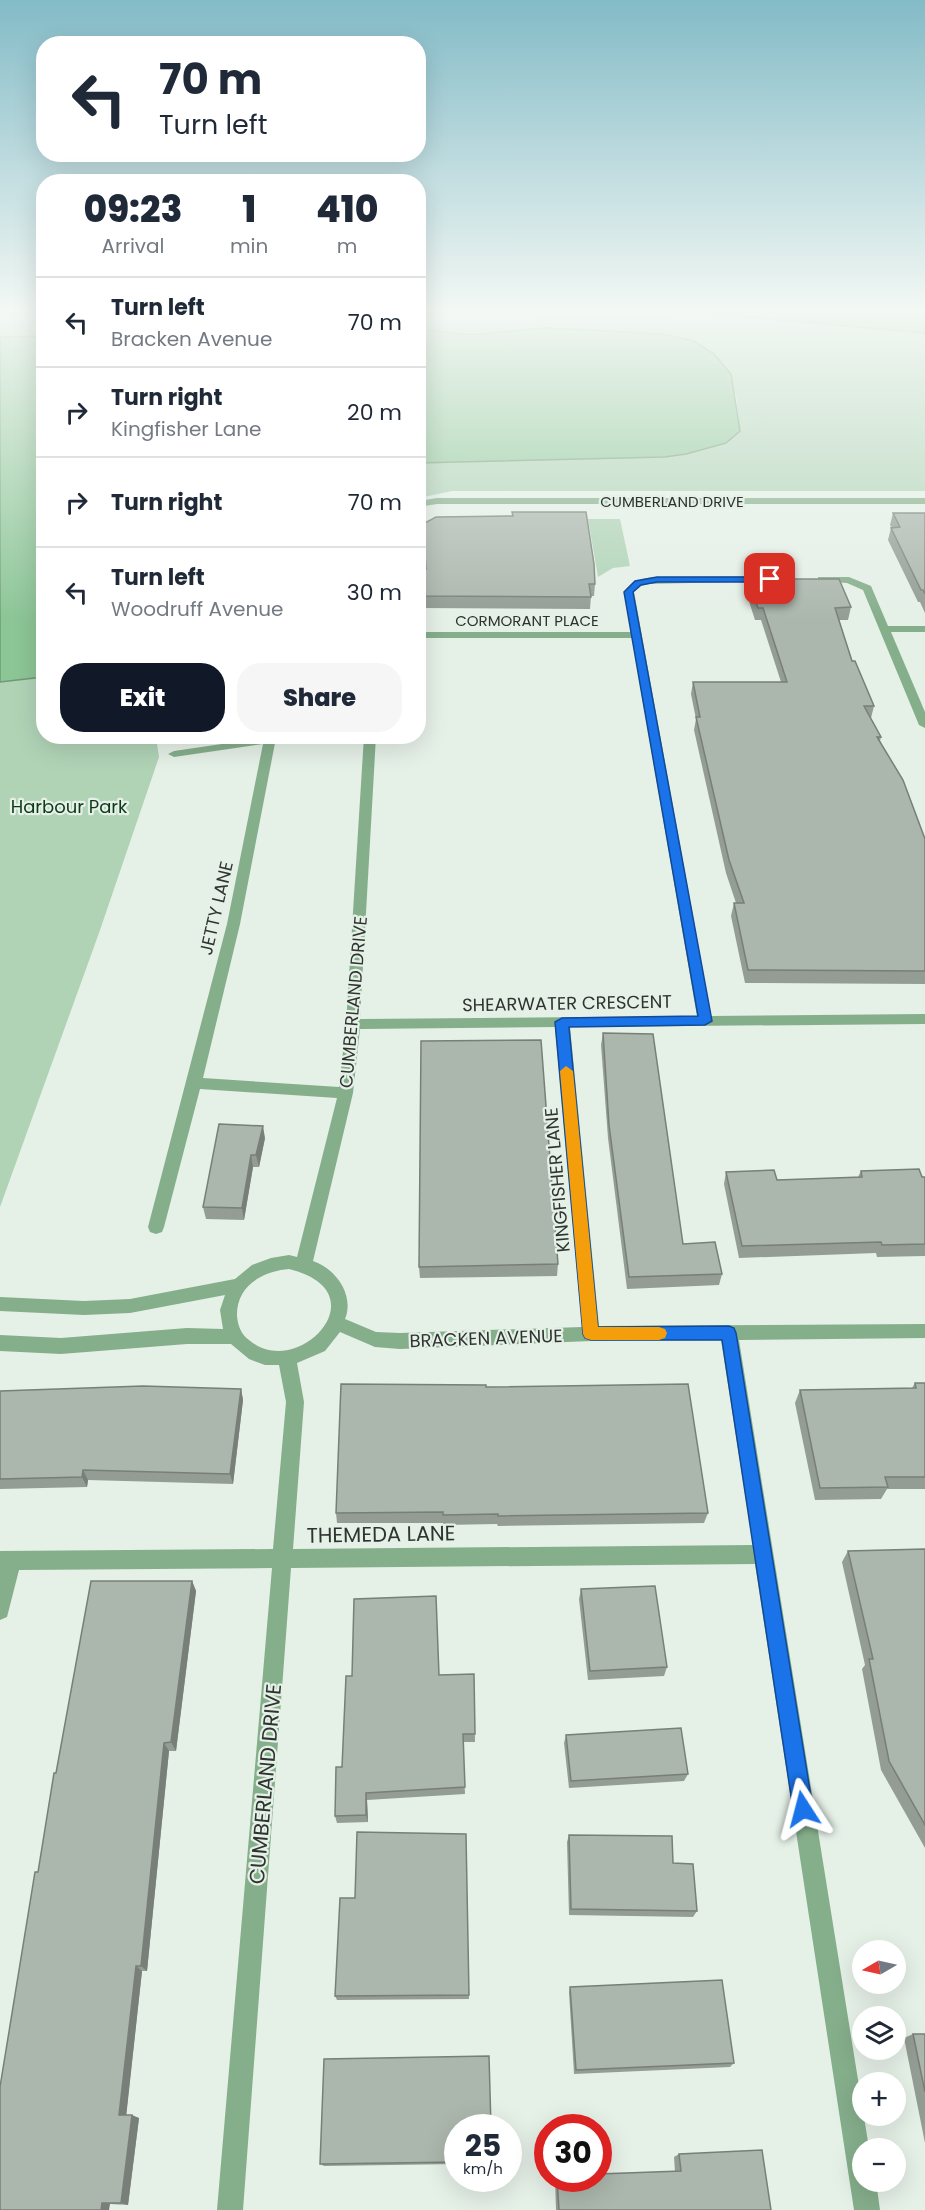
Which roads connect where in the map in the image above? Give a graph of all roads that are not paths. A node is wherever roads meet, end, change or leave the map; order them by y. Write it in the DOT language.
graph roads {
  1 [pos="925,501"];
  2 [pos="426,503"];
  3 [pos="884,629"];
  4 [pos="925,629"];
  5 [pos="426,635"];
  6 [pos="635,635"];
  7 [pos="925,725"];
  8 [pos="243,744"];
  9 [pos="269,744"];
  10 [pos="370,744"];
  11 [pos="174,754"];
  12 [pos="925,1019"];
  13 [pos="705,1021"];
  14 [pos="562,1022"];
  15 [pos="353,1024"];
  16 [pos="194,1083"];
  17 [pos="346,1093"];
  18 [pos="156,1227"];
  19 [pos="304,1263"];
  20 [pos="238,1285"];
  21 [pos="0,1304"];
  22 [pos="338,1324"];
  23 [pos="925,1331"];
  24 [pos="729,1333"];
  25 [pos="591,1334"];
  26 [pos="235,1337"];
  27 [pos="0,1343"];
  28 [pos="287,1359"];
  29 [pos="762,1554"];
  30 [pos="283,1558"];
  31 [pos="5,1561"];
  32 [pos="0,1610"];
  33 [pos="855,2138"];
  34 [pos="864,2192"];
  35 [pos="230,2210"];
  36 [pos="867,2210"];
  1 -- 2 [label="street, CUMBERLAND DRIVE"];
  3 -- 4 [label="street"];
  3 -- 6 [label="street"];
  3 -- 7 [label="street"];
  5 -- 6 [label="street, CORMORANT PLACE"];
  6 -- 13 [label="street"];
  8 -- 11 [label="street"];
  9 -- 16 [label="street, JETTY LANE"];
  10 -- 15 [label="street, CUMBERLAND DRIVE"];
  12 -- 13 [label="street, SHEARWATER CRESCENT"];
  13 -- 14 [label="street, SHEARWATER CRESCENT"];
  14 -- 15 [label="street, SHEARWATER CRESCENT"];
  14 -- 25 [label="street, KINGFISHER LANE"];
  15 -- 17 [label="street, CUMBERLAND DRIVE"];
  16 -- 17 [label="street"];
  16 -- 18 [label="street, JETTY LANE"];
  17 -- 19 [label="street, CUMBERLAND DRIVE"];
  19 -- 20 [label="street"];
  19 -- 22 [label="street"];
  20 -- 21 [label="street"];
  20 -- 26 [label="street"];
  22 -- 25 [label="street, BRACKEN AVENUE"];
  22 -- 28 [label="street"];
  23 -- 24 [label="street, BRACKEN AVENUE"];
  24 -- 25 [label="street, BRACKEN AVENUE"];
  24 -- 29 [label="street"];
  26 -- 27 [label="street"];
  26 -- 28 [label="street"];
  28 -- 30 [label="street, CUMBERLAND DRIVE"];
  29 -- 30 [label="street, THEMEDA LANE"];
  29 -- 33 [label="street"];
  30 -- 31 [label="street, THEMEDA LANE"];
  30 -- 35 [label="street, CUMBERLAND DRIVE"];
  31 -- 32 [label="street"];
  34 -- 36 [label="street"];
}
